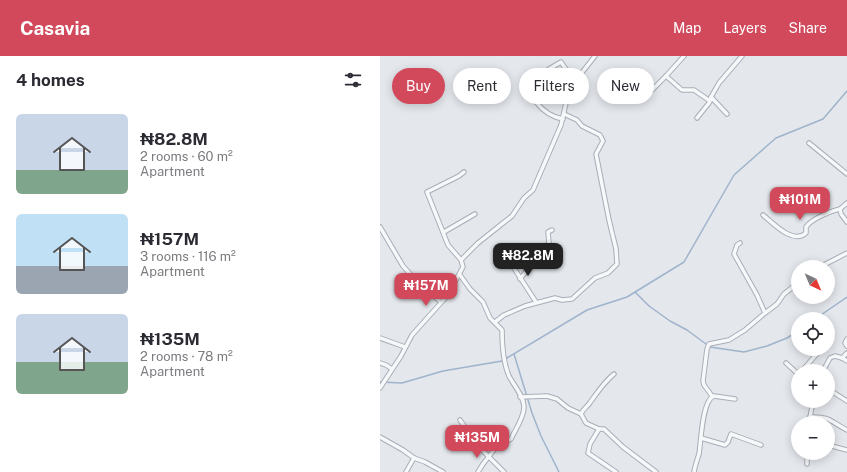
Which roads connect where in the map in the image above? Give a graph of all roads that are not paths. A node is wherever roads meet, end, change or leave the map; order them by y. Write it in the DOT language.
graph roads {
  1 [pos="595,56"];
  2 [pos="684,56"];
  3 [pos="742,56"];
  4 [pos="551,68"];
  5 [pos="565,68"];
  6 [pos="586,68"];
  7 [pos="666,76"];
  8 [pos="654,88"];
  9 [pos="710,99"];
  10 [pos="538,104"];
  11 [pos="566,104"];
  12 [pos="564,114"];
  13 [pos="726,114"];
  14 [pos="697,118"];
  15 [pos="563,119"];
  16 [pos="809,143"];
  17 [pos="464,172"];
  18 [pos="847,174"];
  19 [pos="847,203"];
  20 [pos="840,210"];
  21 [pos="475,214"];
  22 [pos="763,215"];
  23 [pos="847,222"];
  24 [pos="380,227"];
  25 [pos="552,230"];
  26 [pos="444,232"];
  27 [pos="740,243"];
  28 [pos="847,253"];
  29 [pos="508,259"];
  30 [pos="461,260"];
  31 [pos="834,260"];
  32 [pos="460,274"];
  33 [pos="520,279"];
  34 [pos="791,288"];
  35 [pos="441,302"];
  36 [pos="536,302"];
  37 [pos="765,313"];
  38 [pos="495,322"];
  39 [pos="380,338"];
  40 [pos="847,340"];
  41 [pos="847,346"];
  42 [pos="405,347"];
  43 [pos="847,353"];
  44 [pos="815,356"];
  45 [pos="842,358"];
  46 [pos="847,361"];
  47 [pos="380,364"];
  48 [pos="786,364"];
  49 [pos="808,364"];
  50 [pos="827,364"];
  51 [pos="791,368"];
  52 [pos="392,369"];
  53 [pos="614,374"];
  54 [pos="380,388"];
  55 [pos="835,393"];
  56 [pos="712,396"];
  57 [pos="520,397"];
  58 [pos="735,399"];
  59 [pos="847,401"];
  60 [pos="581,414"];
  61 [pos="460,420"];
  62 [pos="835,424"];
  63 [pos="599,429"];
  64 [pos="847,430"];
  65 [pos="380,437"];
  66 [pos="701,438"];
  67 [pos="761,445"];
  68 [pos="835,447"];
  69 [pos="847,450"];
  70 [pos="489,457"];
  71 [pos="414,458"];
  72 [pos="807,460"];
  73 [pos="807,464"];
  74 [pos="406,472"];
  75 [pos="443,472"];
  76 [pos="478,472"];
  77 [pos="504,472"];
  78 [pos="616,472"];
  79 [pos="656,472"];
  80 [pos="694,472"];
  1 -- 6 [label="street"];
  2 -- 7 [label="street"];
  3 -- 9 [label="street"];
  4 -- 5 [label="street"];
  7 -- 8 [label="street"];
  7 -- 9 [label="street"];
  9 -- 13 [label="street"];
  9 -- 14 [label="street"];
  10 -- 15 [label="street"];
  11 -- 12 [label="street"];
  12 -- 15 [label="street"];
  12 -- 36 [label="street"];
  15 -- 30 [label="street"];
  16 -- 18 [label="street"];
  17 -- 26 [label="street"];
  19 -- 20 [label="street"];
  20 -- 22 [label="street"];
  20 -- 23 [label="street"];
  21 -- 26 [label="street"];
  24 -- 35 [label="street"];
  25 -- 33 [label="street"];
  26 -- 30 [label="street"];
  27 -- 37 [label="street"];
  28 -- 31 [label="street"];
  29 -- 33 [label="street"];
  30 -- 32 [label="street"];
  32 -- 35 [label="street"];
  32 -- 38 [label="street"];
  33 -- 36 [label="street"];
  34 -- 37 [label="street"];
  35 -- 42 [label="street"];
  36 -- 38 [label="street"];
  37 -- 56 [label="street"];
  38 -- 57 [label="street"];
  39 -- 42 [label="street"];
  40 -- 41 [label="street"];
  42 -- 52 [label="street"];
  43 -- 45 [label="street"];
  44 -- 49 [label="street"];
  45 -- 46 [label="street"];
  45 -- 50 [label="street"];
  47 -- 52 [label="street"];
  48 -- 51 [label="street"];
  52 -- 54 [label="street"];
  53 -- 60 [label="street"];
  55 -- 59 [label="street"];
  56 -- 58 [label="street"];
  56 -- 66 [label="street"];
  57 -- 60 [label="street"];
  57 -- 70 [label="street"];
  60 -- 63 [label="street"];
  61 -- 70 [label="street"];
  62 -- 64 [label="street"];
  63 -- 78 [label="street"];
  63 -- 79 [label="street"];
  65 -- 71 [label="street"];
  66 -- 67 [label="street"];
  66 -- 80 [label="street"];
  68 -- 69 [label="street"];
  70 -- 76 [label="street"];
  70 -- 77 [label="street"];
  71 -- 74 [label="street"];
  71 -- 75 [label="street"];
  72 -- 73 [label="street"];
}
